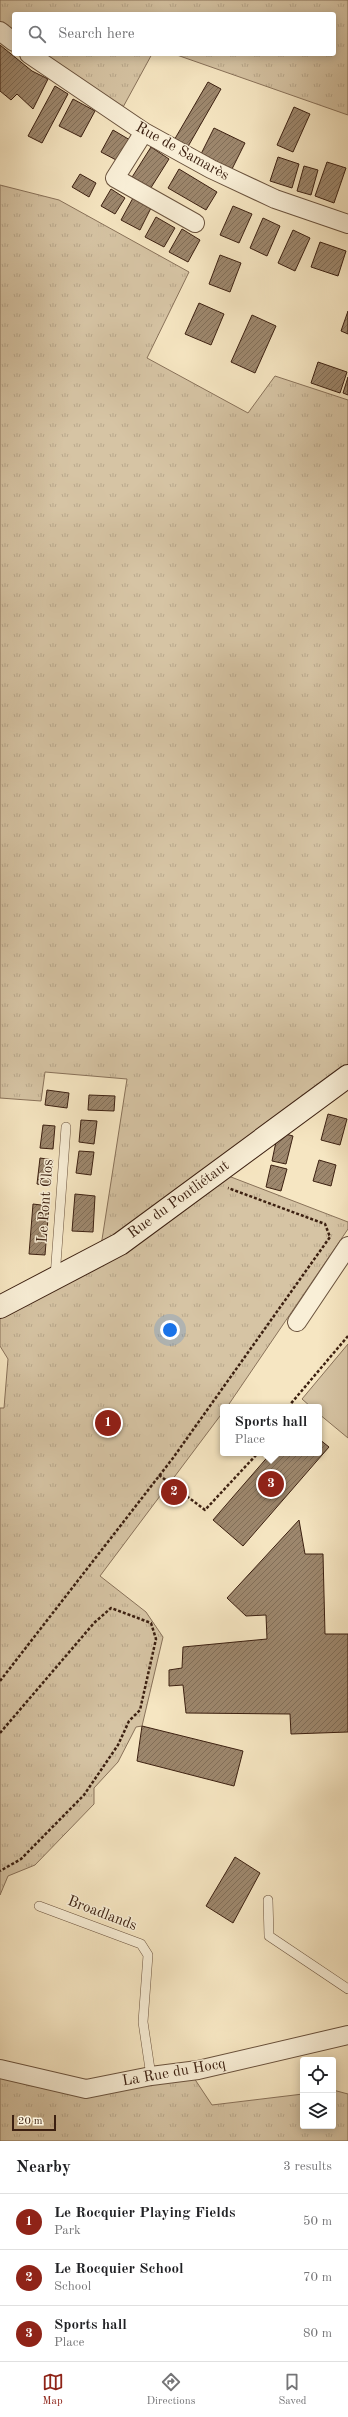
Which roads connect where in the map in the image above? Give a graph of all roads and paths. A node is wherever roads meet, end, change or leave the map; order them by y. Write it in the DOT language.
graph roads {
  1 [pos="0,31"];
  2 [pos="12,40"];
  3 [pos="32,56"];
  4 [pos="144,132"];
  5 [pos="195,223"];
  6 [pos="348,224"];
  7 [pos="348,1076"];
  8 [pos="66,1127"];
  9 [pos="225,1187"];
  10 [pos="348,1246"];
  11 [pos="55,1278"];
  12 [pos="0,1307"];
  13 [pos="297,1322"];
  14 [pos="348,1336"];
  15 [pos="291,1404"];
  16 [pos="255,1456"];
  17 [pos="159,1475"];
  18 [pos="0,1681"];
  19 [pos="0,1733"];
  20 [pos="0,1871"];
  21 [pos="268,1900"];
  22 [pos="39,1906"];
  23 [pos="348,1988"];
  24 [pos="348,2035"];
  25 [pos="0,2069"];
  26 [pos="151,2076"];
  1 -- 2 [label="street"];
  3 -- 4 [label="street, Rue de Samarès"];
  4 -- 5 [label="street"];
  4 -- 6 [label="street, Rue de Samarès"];
  7 -- 11 [label="main road, Rue du Pontliétaut"];
  8 -- 11 [label="lane, Le Pont Clos"];
  9 -- 17 [label="path"];
  10 -- 13 [label="street"];
  11 -- 12 [label="main road, Rue du Pontliétaut"];
  14 -- 15 [label="path"];
  16 -- 17 [label="path"];
  17 -- 18 [label="path"];
  19 -- 20 [label="path"];
  21 -- 23 [label="lane"];
  22 -- 26 [label="lane, Broadlands"];
  24 -- 26 [label="street, La Rue du Hocq"];
  25 -- 26 [label="street, La Rue du Hocq"];
}
